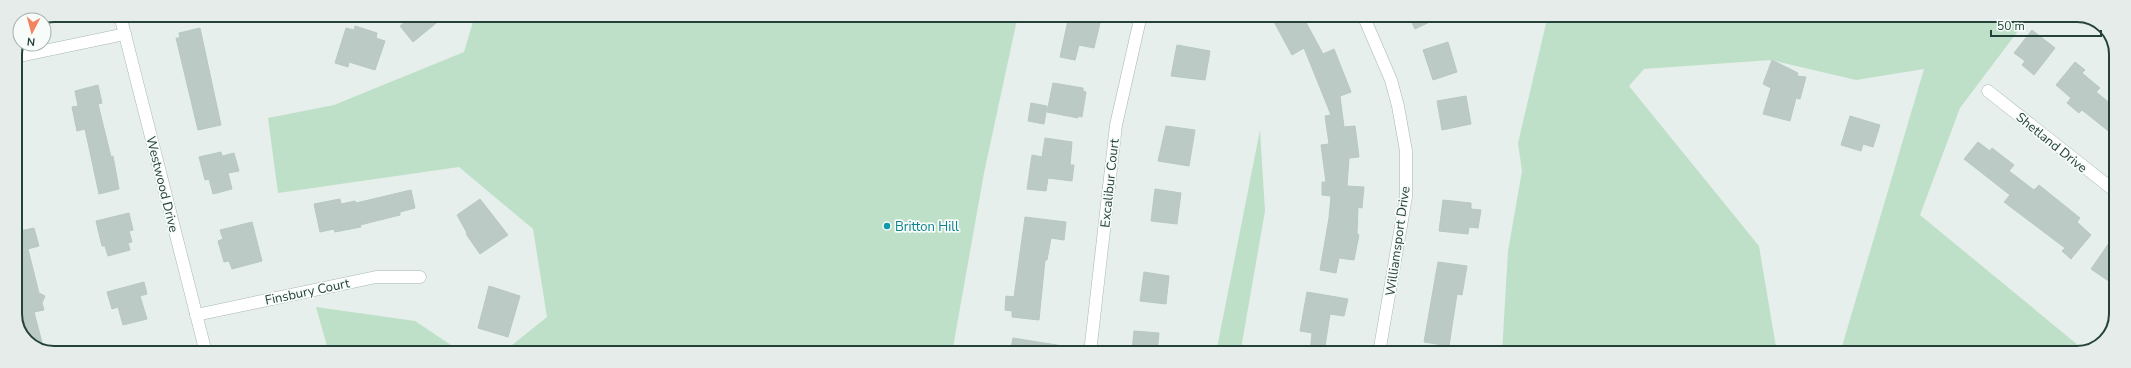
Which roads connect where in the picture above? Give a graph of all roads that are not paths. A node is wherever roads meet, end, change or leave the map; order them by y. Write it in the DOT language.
graph roads {
  1 [pos="122,22"];
  2 [pos="1139,22"];
  3 [pos="1366,22"];
  4 [pos="125,34"];
  5 [pos="22,56"];
  6 [pos="1988,91"];
  7 [pos="2109,186"];
  8 [pos="420,277"];
  9 [pos="196,315"];
  10 [pos="204,346"];
  11 [pos="1091,346"];
  12 [pos="1380,346"];
  1 -- 4 [label="street, Westwood Drive"];
  2 -- 11 [label="street, Excalibur Court"];
  3 -- 12 [label="street, Williamsport Drive"];
  4 -- 5 [label="street"];
  4 -- 9 [label="street, Westwood Drive"];
  6 -- 7 [label="street, Shetland Drive"];
  8 -- 9 [label="street, Finsbury Court"];
  9 -- 10 [label="street, Westwood Drive"];
}
